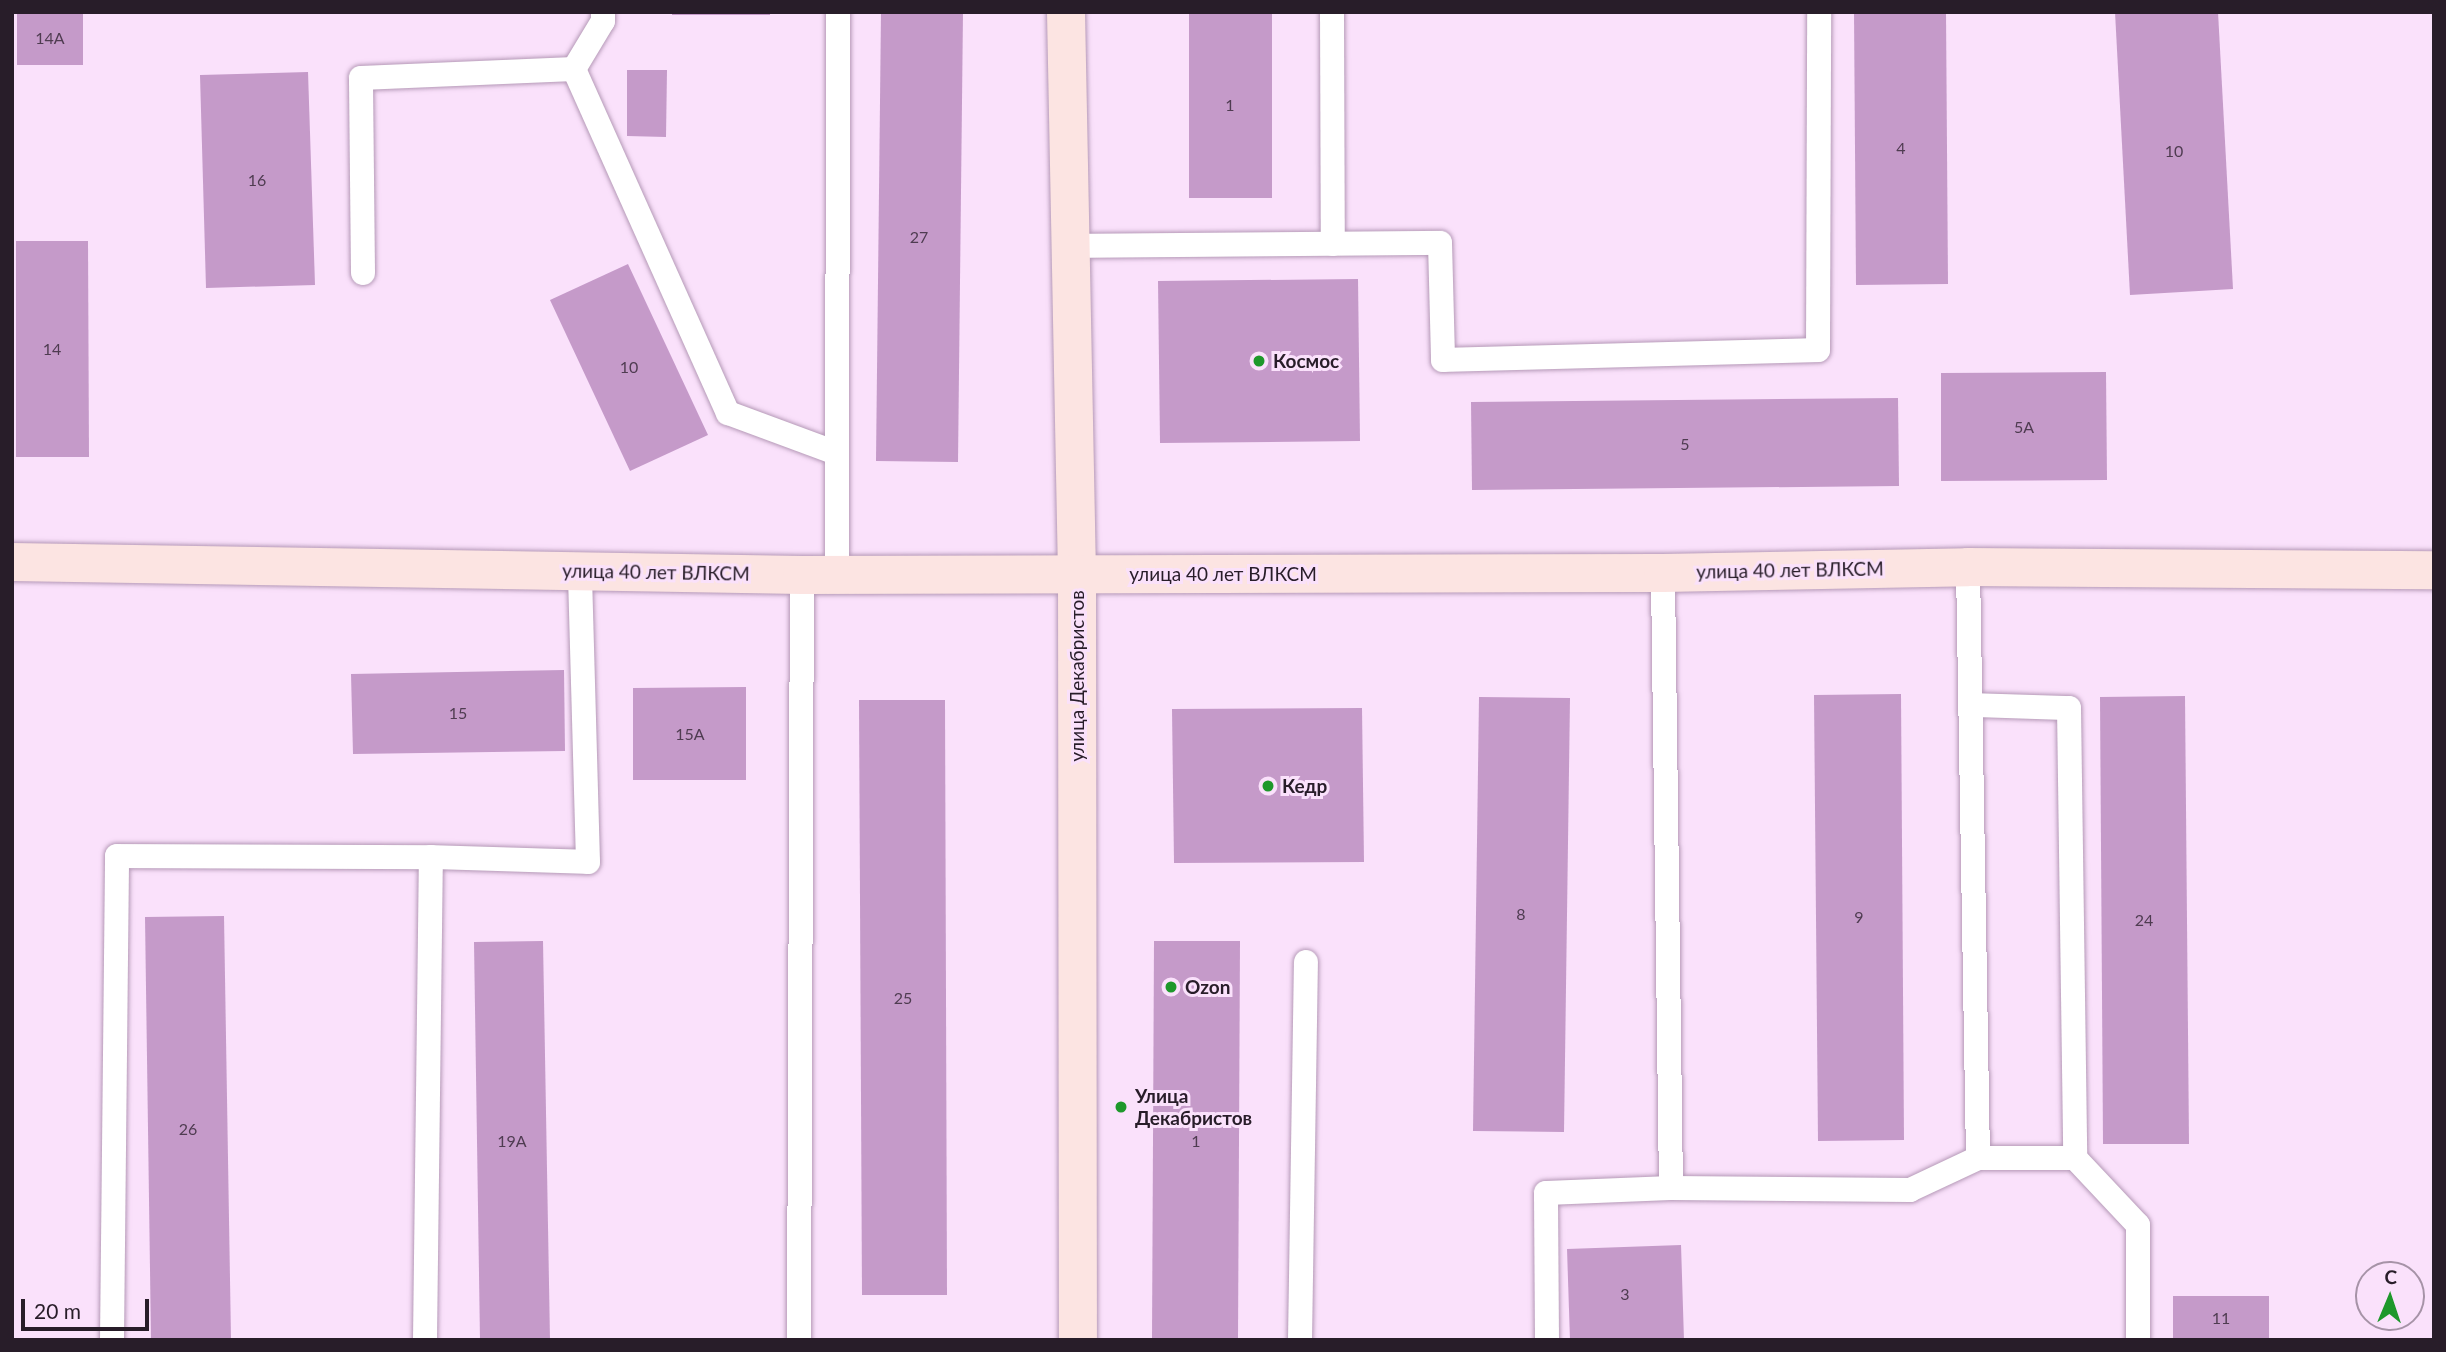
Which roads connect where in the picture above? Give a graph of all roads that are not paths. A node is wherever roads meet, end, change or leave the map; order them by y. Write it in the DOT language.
graph roads {
  1 [pos="603,12"];
  2 [pos="838,12"];
  3 [pos="1066,12"];
  4 [pos="1332,12"];
  5 [pos="1819,12"];
  6 [pos="574,69"];
  7 [pos="1333,244"];
  8 [pos="1071,246"];
  9 [pos="363,273"];
  10 [pos="836,453"];
  11 [pos="12,562"];
  12 [pos="1968,567"];
  13 [pos="580,570"];
  14 [pos="2434,570"];
  15 [pos="1663,573"];
  16 [pos="1077,574"];
  17 [pos="820,575"];
  18 [pos="1973,705"];
  19 [pos="430,857"];
  20 [pos="1306,961"];
  21 [pos="1978,1158"];
  22 [pos="2075,1158"];
  23 [pos="1671,1188"];
  24 [pos="113,1340"];
  25 [pos="425,1340"];
  26 [pos="799,1340"];
  27 [pos="1078,1340"];
  28 [pos="1300,1340"];
  29 [pos="1547,1340"];
  30 [pos="2138,1340"];
  1 -- 6 [label="lane"];
  2 -- 10 [label="lane"];
  3 -- 8 [label="main road, улица Декабристов"];
  4 -- 7 [label="lane"];
  5 -- 7 [label="lane"];
  6 -- 9 [label="lane"];
  6 -- 10 [label="lane"];
  7 -- 8 [label="lane"];
  8 -- 16 [label="main road, улица Декабристов"];
  10 -- 17 [label="lane"];
  11 -- 13 [label="main road, улица 40 лет ВЛКСМ"];
  12 -- 14 [label="main road, улица 40 лет ВЛКСМ"];
  12 -- 15 [label="main road, улица 40 лет ВЛКСМ"];
  12 -- 18 [label="lane"];
  13 -- 17 [label="main road, улица 40 лет ВЛКСМ"];
  13 -- 19 [label="lane"];
  15 -- 16 [label="main road, улица 40 лет ВЛКСМ"];
  15 -- 23 [label="lane"];
  16 -- 17 [label="main road, улица 40 лет ВЛКСМ"];
  16 -- 27 [label="main road, улица Декабристов"];
  17 -- 26 [label="lane"];
  18 -- 21 [label="lane"];
  18 -- 22 [label="lane"];
  19 -- 24 [label="lane"];
  19 -- 25 [label="lane"];
  20 -- 28 [label="lane"];
  21 -- 22 [label="lane"];
  21 -- 23 [label="lane"];
  22 -- 30 [label="lane"];
  23 -- 29 [label="lane"];
}
